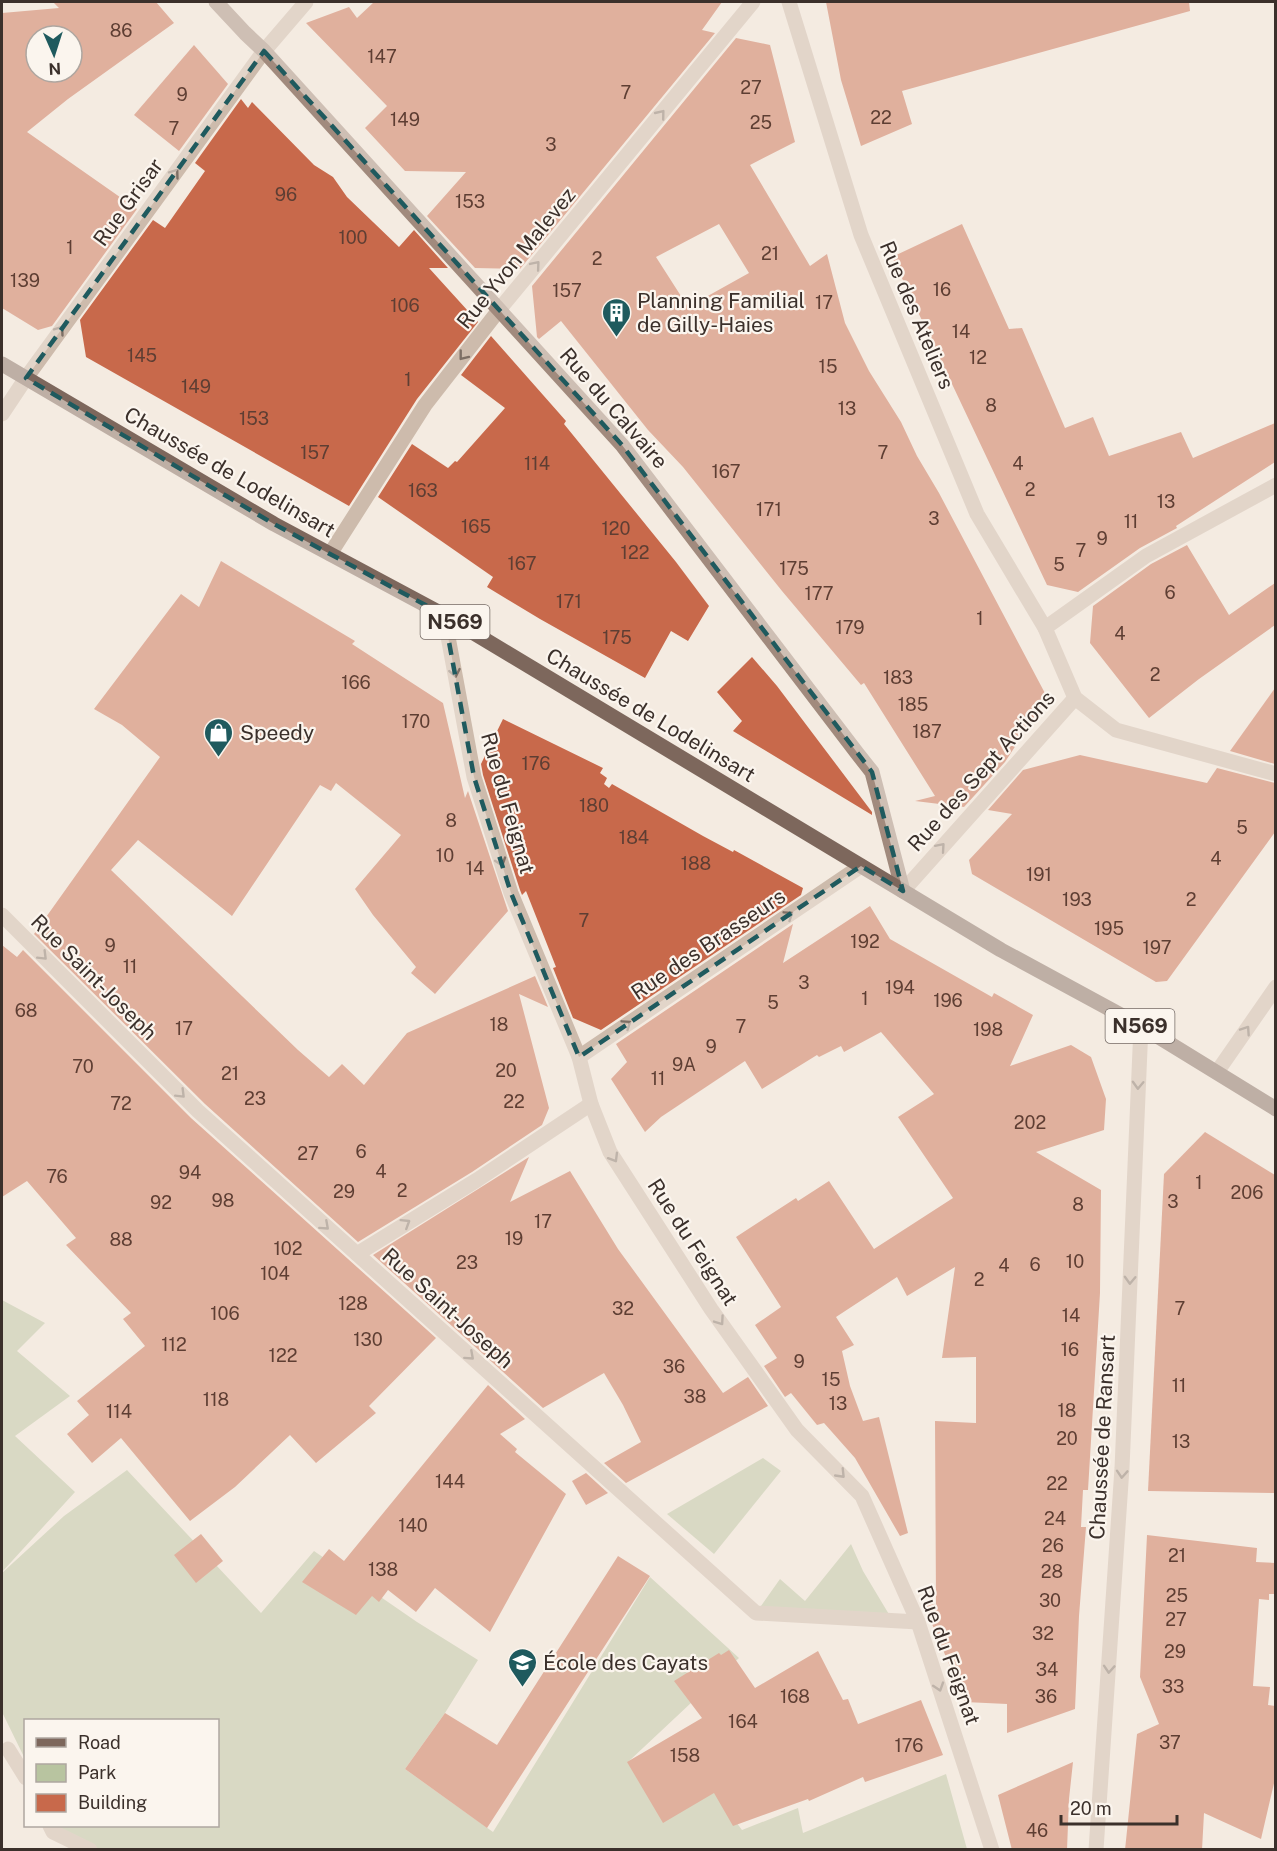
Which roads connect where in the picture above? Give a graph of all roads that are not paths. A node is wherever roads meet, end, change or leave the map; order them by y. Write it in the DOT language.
graph roads {
  1 [pos="216,2"];
  2 [pos="306,2"];
  3 [pos="753,2"];
  4 [pos="789,2"];
  5 [pos="264,51"];
  6 [pos="499,310"];
  7 [pos="2,364"];
  8 [pos="26,378"];
  9 [pos="2,414"];
  10 [pos="1275,485"];
  11 [pos="330,554"];
  12 [pos="444,615"];
  13 [pos="1045,628"];
  14 [pos="1075,698"];
  15 [pos="1275,774"];
  16 [pos="861,866"];
  17 [pos="903,891"];
  18 [pos="2,915"];
  19 [pos="1275,987"];
  20 [pos="1141,1026"];
  21 [pos="579,1057"];
  22 [pos="1217,1072"];
  23 [pos="591,1104"];
  24 [pos="1275,1109"];
  25 [pos="357,1254"];
  26 [pos="918,1623"];
  27 [pos="8,1749"];
  28 [pos="24,1775"];
  29 [pos="50,1827"];
  30 [pos="90,1850"];
  31 [pos="992,1850"];
  32 [pos="1096,1850"];
  1 -- 5 [label="main road, Rue du Calvaire"];
  2 -- 5 [label="street, Rue Grisar"];
  6 -- 3 [label="street, Rue Yvon Malevez, one-way"];
  4 -- 13 [label="street, Rue des Ateliers"];
  5 -- 6 [label="main road, Rue du Calvaire"];
  8 -- 5 [label="street, Rue Grisar, one-way"];
  6 -- 11 [label="street, Rue Yvon Malevez, one-way"];
  6 -- 17 [label="main road, Rue du Calvaire"];
  7 -- 8 [label="main road, Chaussée de Lodelinsart / N569"];
  8 -- 9 [label="street, Rue Grisar"];
  8 -- 11 [label="main road, Chaussée de Lodelinsart / N569"];
  10 -- 13 [label="street"];
  11 -- 12 [label="main road, Chaussée de Lodelinsart / N569"];
  12 -- 16 [label="main road, Chaussée de Lodelinsart / N569"];
  12 -- 21 [label="street, Rue du Feignat, one-way"];
  13 -- 14 [label="street, Rue des Sept Actions"];
  14 -- 15 [label="street"];
  17 -- 14 [label="street, Rue des Sept Actions, one-way"];
  16 -- 17 [label="main road, Chaussée de Lodelinsart / N569"];
  21 -- 16 [label="street, Rue des Brasseurs, one-way"];
  17 -- 20 [label="main road, Chaussée de Lodelinsart / N569"];
  18 -- 25 [label="street, Rue Saint-Joseph, one-way"];
  22 -- 19 [label="street, one-way"];
  20 -- 22 [label="main road, Chaussée de Lodelinsart / N569"];
  20 -- 32 [label="street, Chaussée de Ransart, one-way"];
  21 -- 23 [label="street, Rue du Feignat"];
  22 -- 24 [label="main road, Chaussée de Lodelinsart / N569"];
  25 -- 23 [label="street, one-way"];
  23 -- 26 [label="street, Rue du Feignat, one-way"];
  25 -- 26 [label="street, Rue Saint-Joseph, one-way"];
  26 -- 31 [label="street, Rue du Feignat, one-way"];
  27 -- 28 [label="street"];
  29 -- 30 [label="street"];
}
